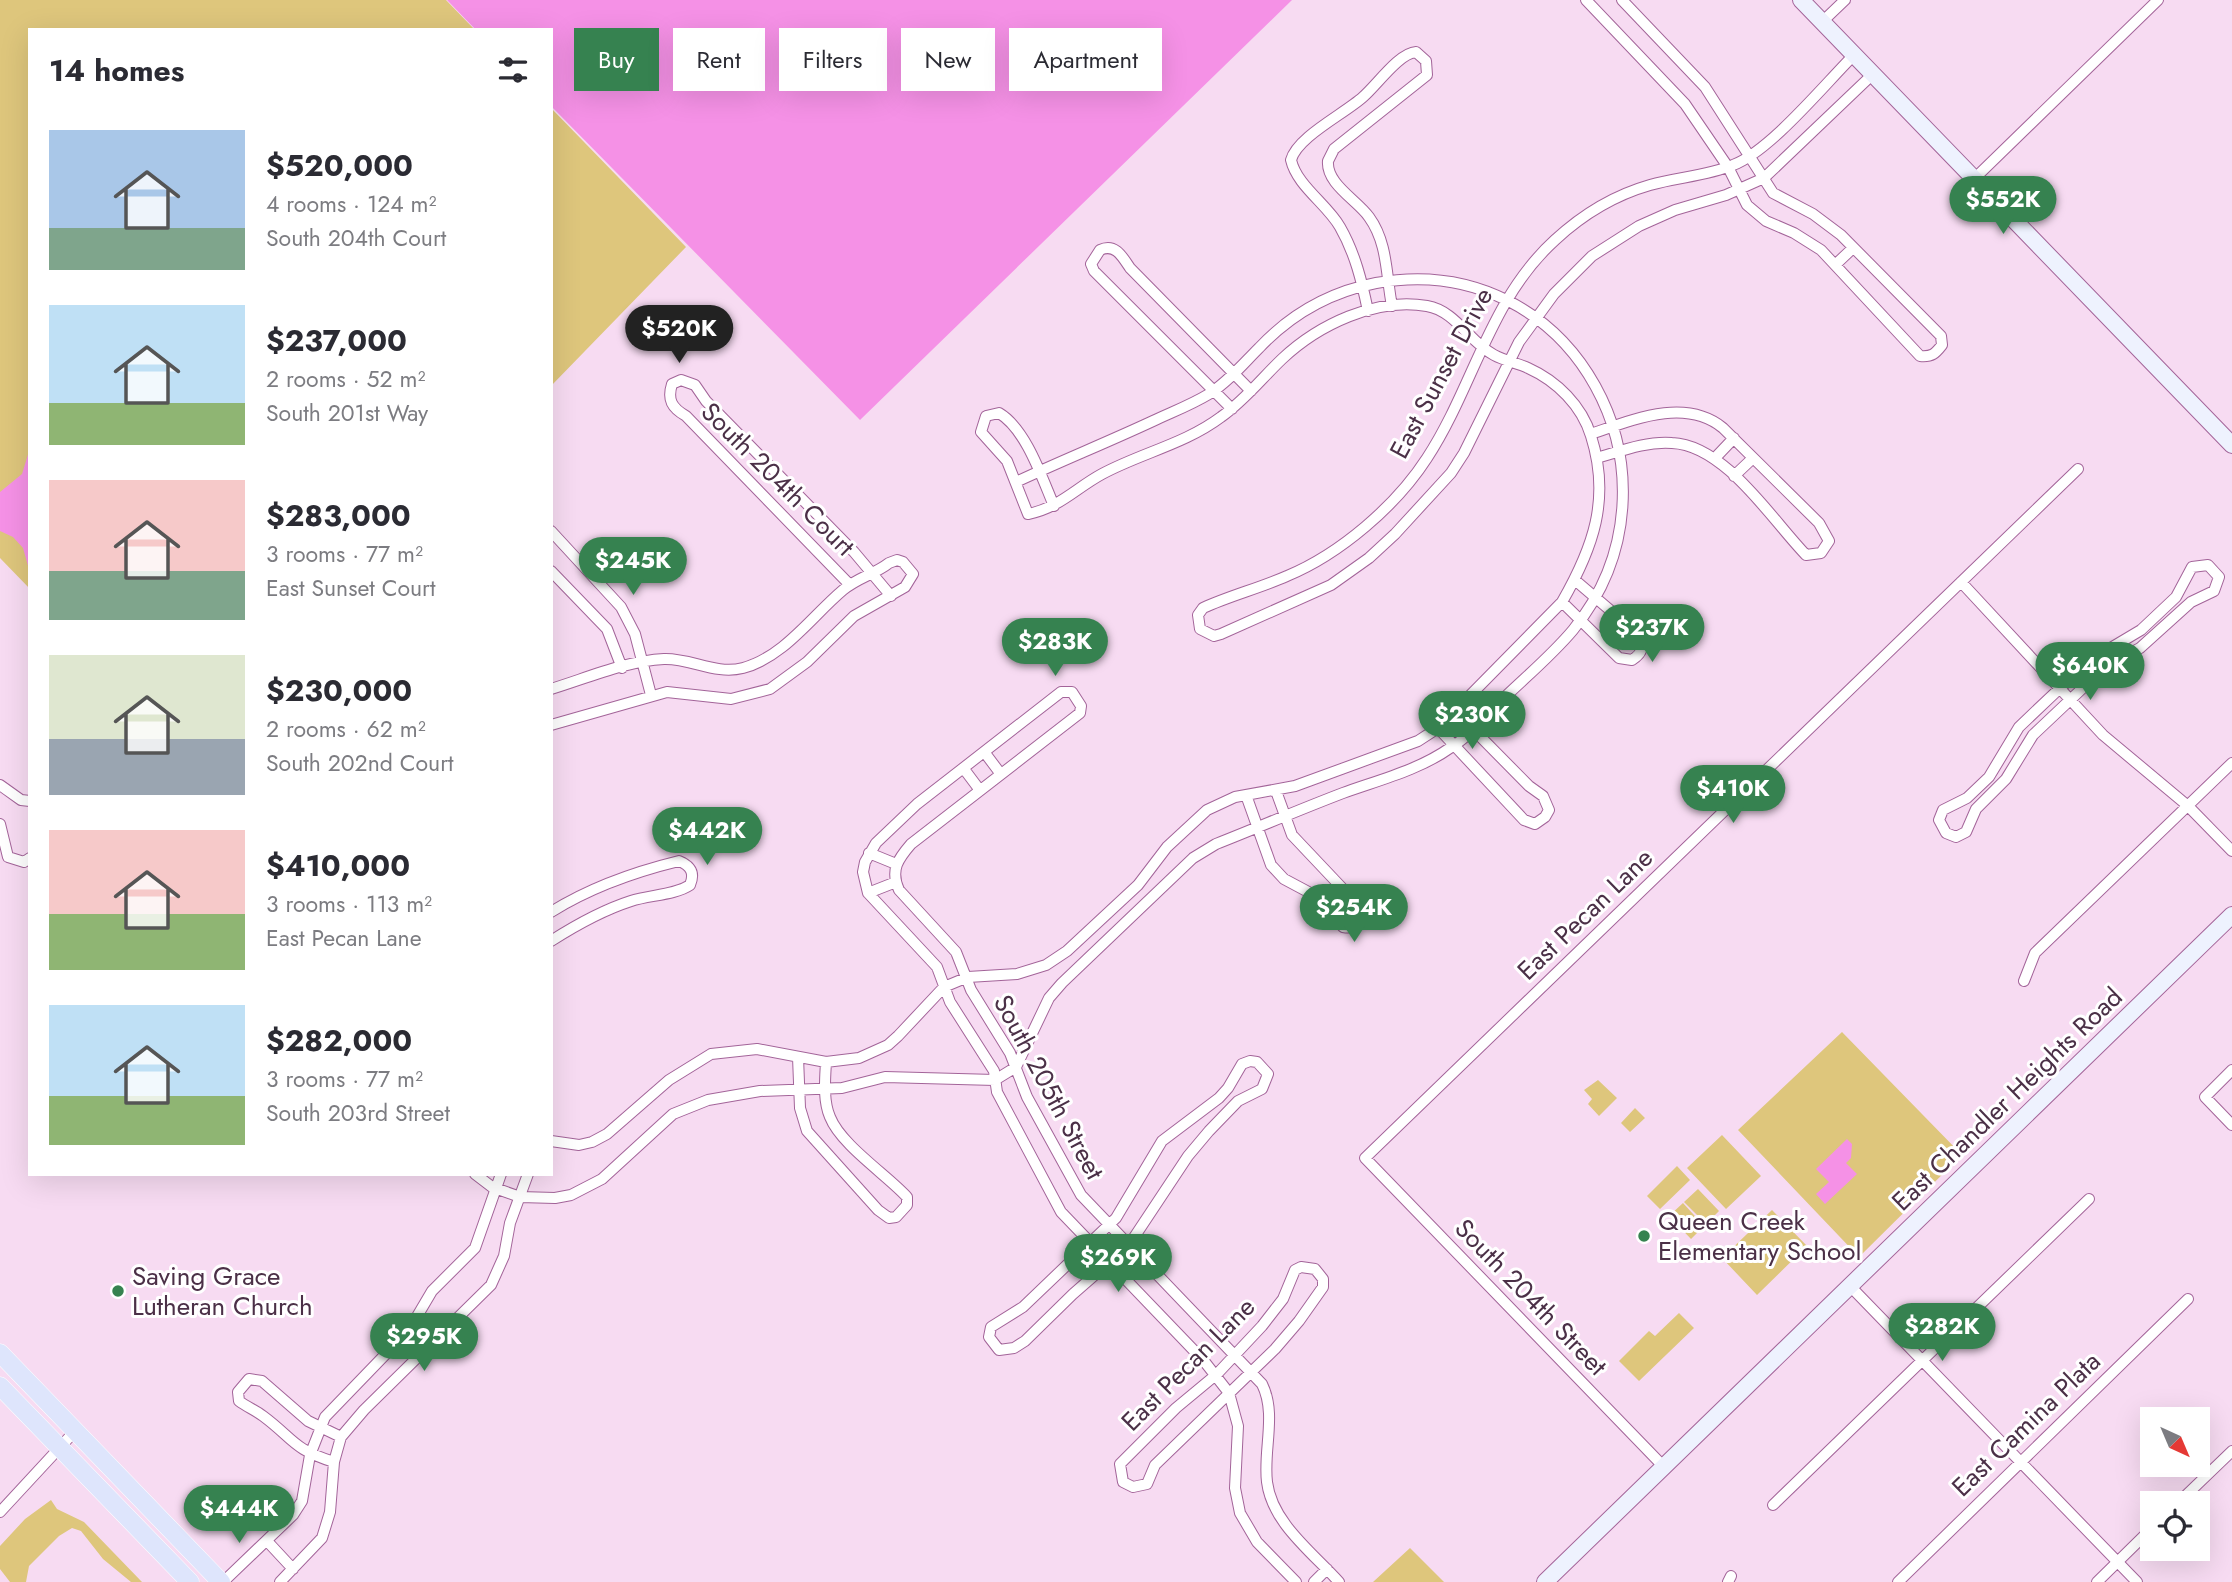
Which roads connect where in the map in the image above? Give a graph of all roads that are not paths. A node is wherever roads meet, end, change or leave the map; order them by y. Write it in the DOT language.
graph roads {
  1 [pos="1586,0"];
  2 [pos="1622,0"];
  3 [pos="1801,0"];
  4 [pos="1845,0"];
  5 [pos="2158,0"];
  6 [pos="1822,22"];
  7 [pos="1854,55"];
  8 [pos="1873,75"];
  9 [pos="1750,155"];
  10 [pos="1728,167"];
  11 [pos="1763,178"];
  12 [pos="1974,179"];
  13 [pos="1738,190"];
  14 [pos="1836,231"];
  15 [pos="1819,248"];
  16 [pos="1853,248"];
  17 [pos="1835,265"];
  18 [pos="1388,282"];
  19 [pos="1363,286"];
  20 [pos="1504,300"];
  21 [pos="1392,306"];
  22 [pos="1368,311"];
  23 [pos="1536,318"];
  24 [pos="1481,348"];
  25 [pos="1509,361"];
  26 [pos="1234,373"];
  27 [pos="1214,391"];
  28 [pos="1251,391"];
  29 [pos="1232,409"];
  30 [pos="1614,426"];
  31 [pos="1591,434"];
  32 [pos="1734,438"];
  33 [pos="2232,445"];
  34 [pos="1620,451"];
  35 [pos="1597,458"];
  36 [pos="1715,458"];
  37 [pos="1752,458"];
  38 [pos="2078,469"];
  39 [pos="1039,471"];
  40 [pos="1734,476"];
  41 [pos="1016,482"];
  42 [pos="1054,506"];
  43 [pos="553,533"];
  44 [pos="553,573"];
  45 [pos="872,574"];
  46 [pos="1576,581"];
  47 [pos="1961,582"];
  48 [pos="850,585"];
  49 [pos="891,596"];
  50 [pos="1596,597"];
  51 [pos="1562,602"];
  52 [pos="2168,605"];
  53 [pos="2177,614"];
  54 [pos="1581,619"];
  55 [pos="2097,656"];
  56 [pos="644,662"];
  57 [pos="2105,667"];
  58 [pos="622,668"];
  59 [pos="553,688"];
  60 [pos="2059,689"];
  61 [pos="651,695"];
  62 [pos="2069,700"];
  63 [pos="1455,711"];
  64 [pos="553,724"];
  65 [pos="1438,728"];
  66 [pos="1472,729"];
  67 [pos="1455,745"];
  68 [pos="985,752"];
  69 [pos="2002,761"];
  70 [pos="2232,763"];
  71 [pos="2014,766"];
  72 [pos="964,769"];
  73 [pos="1000,773"];
  74 [pos="0,785"];
  75 [pos="979,789"];
  76 [pos="1276,791"];
  77 [pos="1246,795"];
  78 [pos="28,802"];
  79 [pos="2188,806"];
  80 [pos="1284,816"];
  81 [pos="0,824"];
  82 [pos="1256,829"];
  83 [pos="2232,851"];
  84 [pos="869,853"];
  85 [pos="28,859"];
  86 [pos="896,864"];
  87 [pos="895,882"];
  88 [pos="868,892"];
  89 [pos="553,911"];
  90 [pos="2232,915"];
  91 [pos="553,940"];
  92 [pos="968,977"];
  93 [pos="2024,981"];
  94 [pos="944,987"];
  95 [pos="798,1057"];
  96 [pos="825,1062"];
  97 [pos="1016,1067"];
  98 [pos="2232,1070"];
  99 [pos="995,1080"];
  100 [pos="798,1090"];
  101 [pos="825,1090"];
  102 [pos="2232,1125"];
  103 [pos="553,1141"];
  104 [pos="1366,1158"];
  105 [pos="478,1176"];
  106 [pos="501,1176"];
  107 [pos="526,1176"];
  108 [pos="501,1190"];
  109 [pos="520,1197"];
  110 [pos="2089,1199"];
  111 [pos="1108,1225"];
  112 [pos="1089,1243"];
  113 [pos="1129,1245"];
  114 [pos="1109,1262"];
  115 [pos="1850,1286"];
  116 [pos="2188,1299"];
  117 [pos="0,1353"];
  118 [pos="1234,1353"];
  119 [pos="1922,1361"];
  120 [pos="1252,1372"];
  121 [pos="1217,1374"];
  122 [pos="0,1386"];
  123 [pos="1229,1393"];
  124 [pos="320,1427"];
  125 [pos="75,1431"];
  126 [pos="341,1437"];
  127 [pos="60,1448"];
  128 [pos="2232,1451"];
  129 [pos="310,1455"];
  130 [pos="2020,1461"];
  131 [pos="334,1462"];
  132 [pos="1664,1466"];
  133 [pos="2190,1491"];
  134 [pos="1773,1505"];
  135 [pos="0,1512"];
  136 [pos="2140,1540"];
  137 [pos="267,1541"];
  138 [pos="2118,1562"];
  139 [pos="293,1569"];
  140 [pos="1328,1569"];
  141 [pos="191,1581"];
  142 [pos="222,1582"];
  143 [pos="280,1582"];
  144 [pos="1296,1582"];
  145 [pos="1314,1582"];
  146 [pos="1339,1582"];
  147 [pos="1545,1582"];
  148 [pos="1898,1582"];
  149 [pos="2098,1582"];
  150 [pos="2137,1582"];
  1 -- 10 [label="street"];
  2 -- 9 [label="street"];
  3 -- 6 [label="main road"];
  4 -- 6 [label="street"];
  5 -- 12 [label="street"];
  6 -- 7 [label="main road"];
  7 -- 8 [label="main road"];
  7 -- 9 [label="street, East Sunset Drive"];
  8 -- 11 [label="street, East Sunset Drive"];
  8 -- 12 [label="main road"];
  9 -- 10 [label="street, East Sunset Drive"];
  9 -- 11 [label="street"];
  10 -- 13 [label="street"];
  10 -- 20 [label="street, East Sunset Drive"];
  11 -- 13 [label="street, East Sunset Drive"];
  11 -- 14 [label="street"];
  12 -- 33 [label="main road"];
  13 -- 15 [label="street"];
  13 -- 23 [label="street, East Sunset Drive"];
  14 -- 15 [label="street"];
  14 -- 16 [label="street"];
  15 -- 17 [label="street"];
  16 -- 17 [label="street"];
  16 -- 17 [label="street"];
  18 -- 19 [label="street"];
  18 -- 19 [label="street"];
  18 -- 20 [label="street"];
  18 -- 21 [label="street"];
  19 -- 22 [label="street"];
  19 -- 26 [label="street"];
  20 -- 23 [label="street"];
  20 -- 24 [label="street, East Sunset Drive"];
  21 -- 22 [label="street"];
  21 -- 24 [label="street"];
  22 -- 28 [label="street"];
  23 -- 25 [label="street, East Sunset Drive"];
  23 -- 30 [label="street"];
  24 -- 25 [label="street"];
  24 -- 25 [label="street, East Sunset Drive"];
  25 -- 31 [label="street"];
  26 -- 27 [label="street"];
  26 -- 27 [label="street"];
  26 -- 28 [label="street"];
  27 -- 29 [label="street"];
  27 -- 39 [label="street"];
  28 -- 29 [label="street"];
  29 -- 42 [label="street"];
  30 -- 31 [label="street"];
  30 -- 32 [label="street"];
  30 -- 34 [label="street"];
  31 -- 35 [label="street"];
  32 -- 36 [label="street"];
  32 -- 37 [label="street"];
  34 -- 35 [label="street"];
  34 -- 36 [label="street"];
  34 -- 50 [label="street"];
  35 -- 46 [label="street"];
  36 -- 40 [label="street"];
  37 -- 40 [label="street"];
  37 -- 40 [label="street"];
  38 -- 47 [label="street, East Pecan Lane"];
  39 -- 41 [label="street"];
  39 -- 41 [label="street"];
  39 -- 42 [label="street"];
  41 -- 42 [label="street"];
  43 -- 56 [label="street"];
  44 -- 58 [label="street"];
  45 -- 48 [label="street"];
  45 -- 48 [label="street, South 204th Court"];
  45 -- 49 [label="street, South 204th Court"];
  45 -- 49 [label="street"];
  46 -- 50 [label="street"];
  46 -- 51 [label="street"];
  47 -- 60 [label="street"];
  47 -- 104 [label="street, East Pecan Lane"];
  48 -- 56 [label="street"];
  49 -- 61 [label="street"];
  50 -- 54 [label="street"];
  50 -- 54 [label="street"];
  51 -- 54 [label="street"];
  51 -- 63 [label="street"];
  52 -- 53 [label="street"];
  52 -- 53 [label="street"];
  52 -- 55 [label="street"];
  53 -- 57 [label="street"];
  54 -- 66 [label="street"];
  55 -- 57 [label="street"];
  55 -- 60 [label="street"];
  56 -- 58 [label="street"];
  56 -- 61 [label="street"];
  57 -- 62 [label="street"];
  58 -- 59 [label="street"];
  60 -- 62 [label="street"];
  60 -- 69 [label="street"];
  61 -- 64 [label="street"];
  62 -- 71 [label="street"];
  62 -- 79 [label="street"];
  63 -- 65 [label="street"];
  63 -- 66 [label="street"];
  65 -- 67 [label="street"];
  65 -- 76 [label="street"];
  66 -- 67 [label="street"];
  66 -- 67 [label="street"];
  67 -- 80 [label="street"];
  68 -- 72 [label="street"];
  68 -- 73 [label="street"];
  68 -- 73 [label="street"];
  69 -- 71 [label="street"];
  69 -- 71 [label="street"];
  70 -- 79 [label="street"];
  72 -- 75 [label="street"];
  72 -- 84 [label="street"];
  73 -- 75 [label="street"];
  74 -- 78 [label="street"];
  75 -- 86 [label="street"];
  76 -- 77 [label="street"];
  76 -- 80 [label="street"];
  77 -- 82 [label="street"];
  77 -- 92 [label="street"];
  79 -- 83 [label="street"];
  79 -- 93 [label="street"];
  80 -- 82 [label="street"];
  80 -- 82 [label="street"];
  81 -- 85 [label="street"];
  82 -- 97 [label="street"];
  84 -- 86 [label="street"];
  84 -- 88 [label="street"];
  86 -- 87 [label="street"];
  87 -- 88 [label="street"];
  87 -- 92 [label="street, South 205th Street"];
  88 -- 94 [label="street, South 205th Street"];
  89 -- 91 [label="street"];
  90 -- 115 [label="main road, East Chandler Heights Road"];
  92 -- 94 [label="street"];
  92 -- 97 [label="street, South 205th Street"];
  94 -- 96 [label="street"];
  94 -- 99 [label="street, South 205th Street"];
  95 -- 96 [label="street"];
  95 -- 100 [label="street"];
  95 -- 103 [label="street"];
  96 -- 101 [label="street"];
  97 -- 99 [label="street"];
  97 -- 111 [label="street, South 205th Street"];
  98 -- 102 [label="street"];
  99 -- 101 [label="street"];
  99 -- 112 [label="street, South 205th Street"];
  100 -- 101 [label="street"];
  100 -- 101 [label="street"];
  100 -- 109 [label="street"];
  104 -- 132 [label="street, South 204th Street"];
  105 -- 108 [label="street"];
  106 -- 108 [label="street"];
  107 -- 109 [label="street"];
  108 -- 109 [label="street"];
  108 -- 124 [label="street"];
  109 -- 126 [label="street"];
  110 -- 119 [label="street"];
  111 -- 112 [label="street"];
  111 -- 113 [label="street, South 205th Street"];
  111 -- 113 [label="street"];
  112 -- 114 [label="street, South 205th Street"];
  112 -- 114 [label="street"];
  113 -- 114 [label="street"];
  113 -- 118 [label="street, South 205th Street"];
  114 -- 121 [label="street, South 205th Street"];
  115 -- 119 [label="street"];
  115 -- 132 [label="main road, East Chandler Heights Road"];
  116 -- 130 [label="street, East Camina Plata"];
  117 -- 125 [label="main road"];
  118 -- 120 [label="street, South 205th Street"];
  118 -- 120 [label="street, East Pecan Lane"];
  118 -- 121 [label="street, East Pecan Lane"];
  119 -- 130 [label="street"];
  119 -- 134 [label="street"];
  120 -- 123 [label="street, East Pecan Lane"];
  120 -- 140 [label="street, South 205th Street"];
  121 -- 123 [label="street, South 205th Street"];
  121 -- 123 [label="street, East Pecan Lane"];
  122 -- 127 [label="main road"];
  123 -- 144 [label="street, South 205th Street"];
  124 -- 126 [label="street"];
  124 -- 129 [label="street"];
  124 -- 129 [label="street"];
  125 -- 127 [label="street"];
  125 -- 142 [label="main road"];
  126 -- 131 [label="street"];
  127 -- 135 [label="street"];
  127 -- 141 [label="main road"];
  128 -- 133 [label="street"];
  129 -- 131 [label="street"];
  129 -- 137 [label="street"];
  130 -- 138 [label="street"];
  130 -- 148 [label="street, East Camina Plata"];
  131 -- 139 [label="street"];
  132 -- 147 [label="main road, East Chandler Heights Road"];
  136 -- 138 [label="street"];
  137 -- 139 [label="street"];
  137 -- 142 [label="street"];
  138 -- 149 [label="street"];
  138 -- 150 [label="street"];
  139 -- 143 [label="street"];
  140 -- 145 [label="street"];
  140 -- 146 [label="street, South 205th Street"];
}
